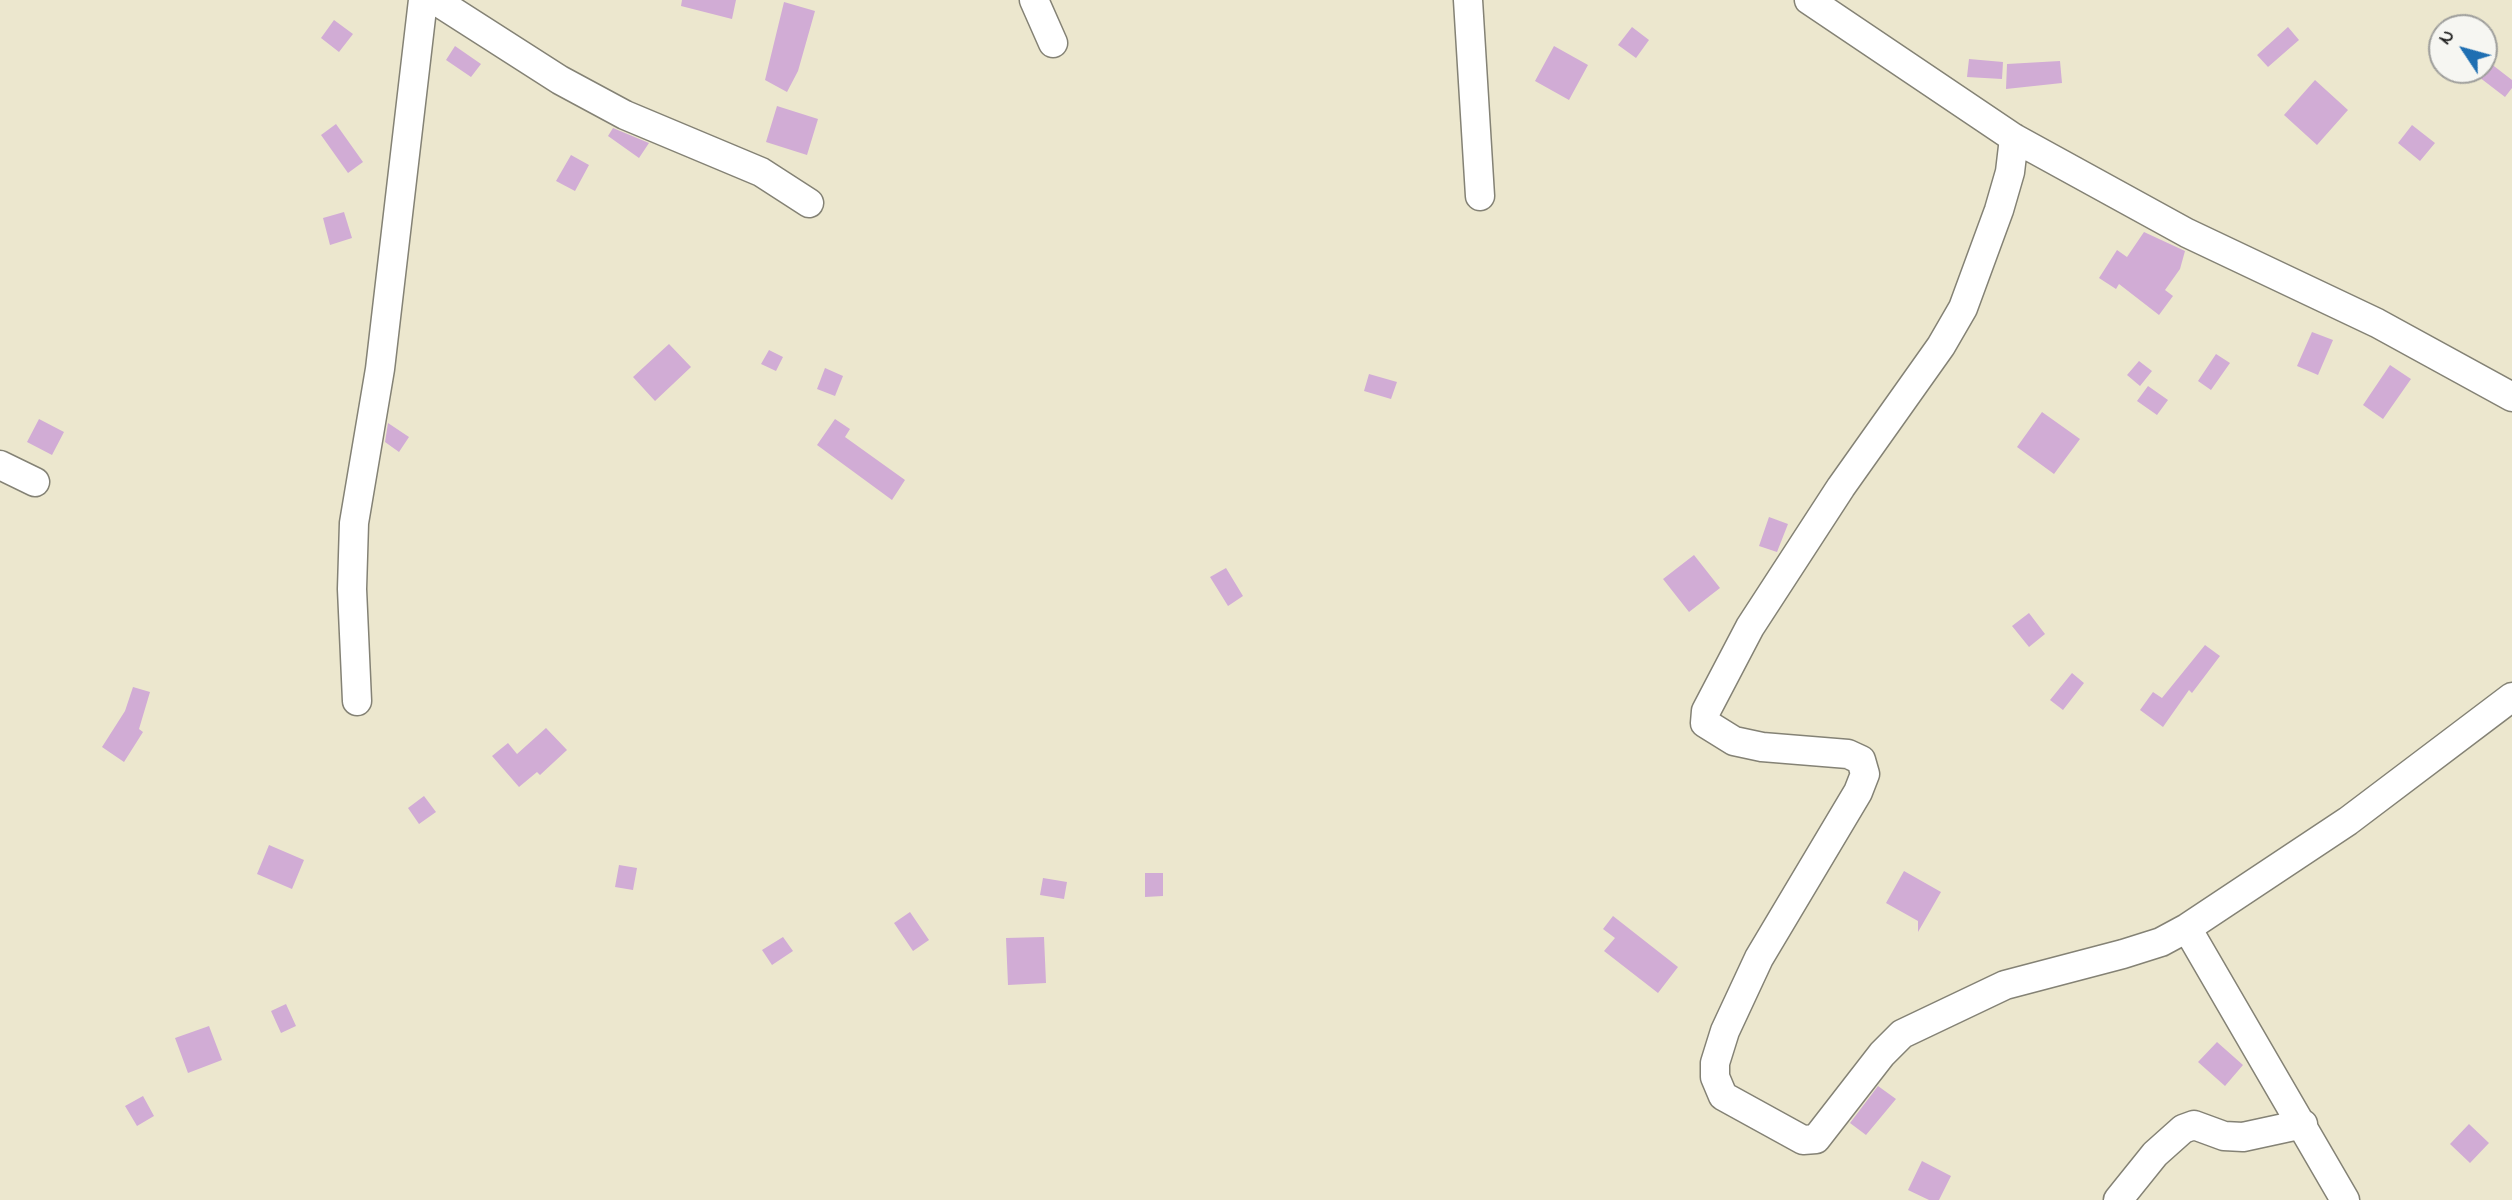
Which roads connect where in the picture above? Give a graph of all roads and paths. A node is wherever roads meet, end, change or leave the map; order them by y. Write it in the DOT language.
graph roads {
  1 [pos="423,0"];
  2 [pos="435,0"];
  3 [pos="1034,0"];
  4 [pos="1468,0"];
  5 [pos="1810,0"];
  6 [pos="1053,43"];
  7 [pos="2014,138"];
  8 [pos="1480,196"];
  9 [pos="808,203"];
  10 [pos="2512,397"];
  11 [pos="0,465"];
  12 [pos="34,482"];
  13 [pos="2512,697"];
  14 [pos="357,701"];
  15 [pos="2187,928"];
  16 [pos="2303,1124"];
  17 [pos="2118,1200"];
  18 [pos="2345,1200"];
  1 -- 14 [label="street"];
  2 -- 9 [label="street"];
  3 -- 6 [label="street"];
  4 -- 8 [label="street"];
  5 -- 7 [label="street"];
  7 -- 10 [label="street"];
  7 -- 15 [label="street"];
  11 -- 12 [label="street"];
  13 -- 15 [label="street"];
  15 -- 16 [label="street"];
  16 -- 17 [label="street"];
  16 -- 18 [label="street"];
}
